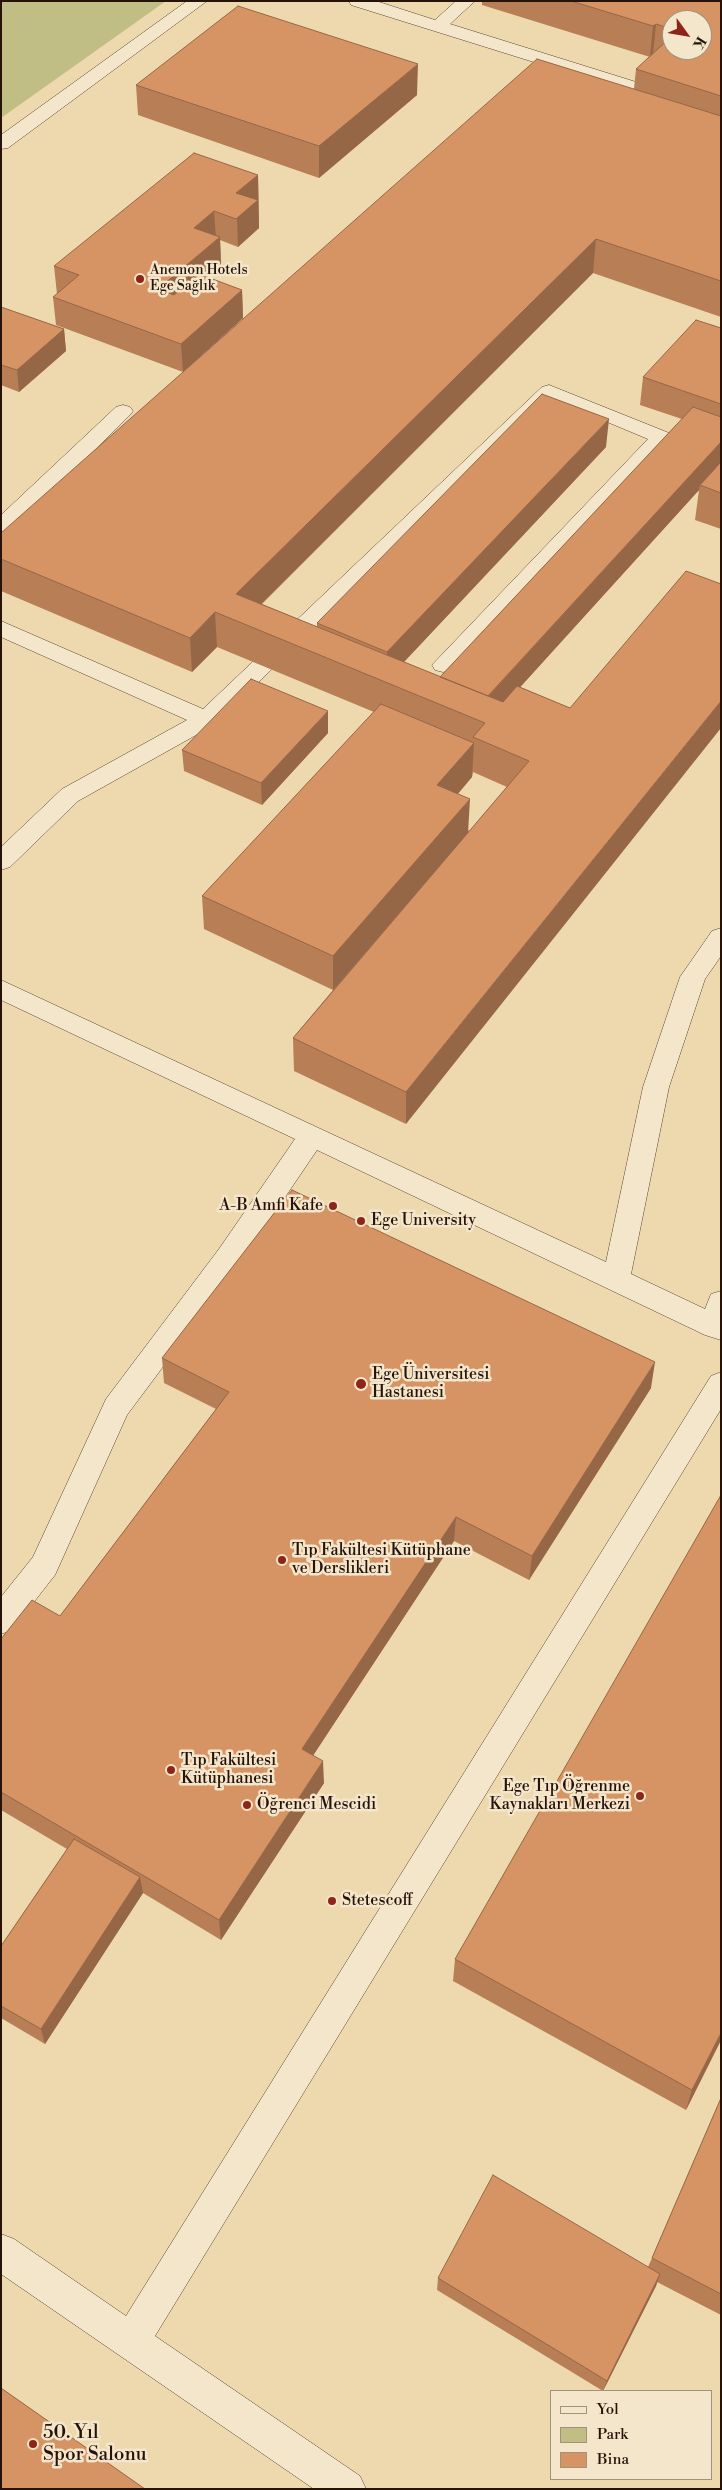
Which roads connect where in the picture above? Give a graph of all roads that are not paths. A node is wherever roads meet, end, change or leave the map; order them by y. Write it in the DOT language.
graph roads {
  1 [pos="199,1"];
  2 [pos="357,1"];
  3 [pos="467,1"];
  4 [pos="438,26"];
  5 [pos="624,113"];
  6 [pos="1,144"];
  7 [pos="123,411"];
  8 [pos="1,525"];
  9 [pos="1,628"];
  10 [pos="443,666"];
  11 [pos="206,719"];
  12 [pos="1,861"];
  13 [pos="721,937"];
  14 [pos="1,989"];
  15 [pos="311,1137"];
  16 [pos="616,1280"];
  17 [pos="719,1319"];
  18 [pos="721,1384"];
  19 [pos="1,1620"];
  20 [pos="1,2252"];
  21 [pos="131,2341"];
  22 [pos="347,2489"];
  1 -- 6 [label="street"];
  2 -- 4 [label="street"];
  3 -- 4 [label="street"];
  4 -- 5 [label="street"];
  7 -- 8 [label="street"];
  9 -- 11 [label="street"];
  10 -- 11 [label="street"];
  11 -- 12 [label="street"];
  13 -- 16 [label="street"];
  14 -- 15 [label="street"];
  15 -- 16 [label="street"];
  15 -- 19 [label="street"];
  16 -- 17 [label="street"];
  18 -- 21 [label="street"];
  20 -- 21 [label="street"];
  21 -- 22 [label="street"];
}
